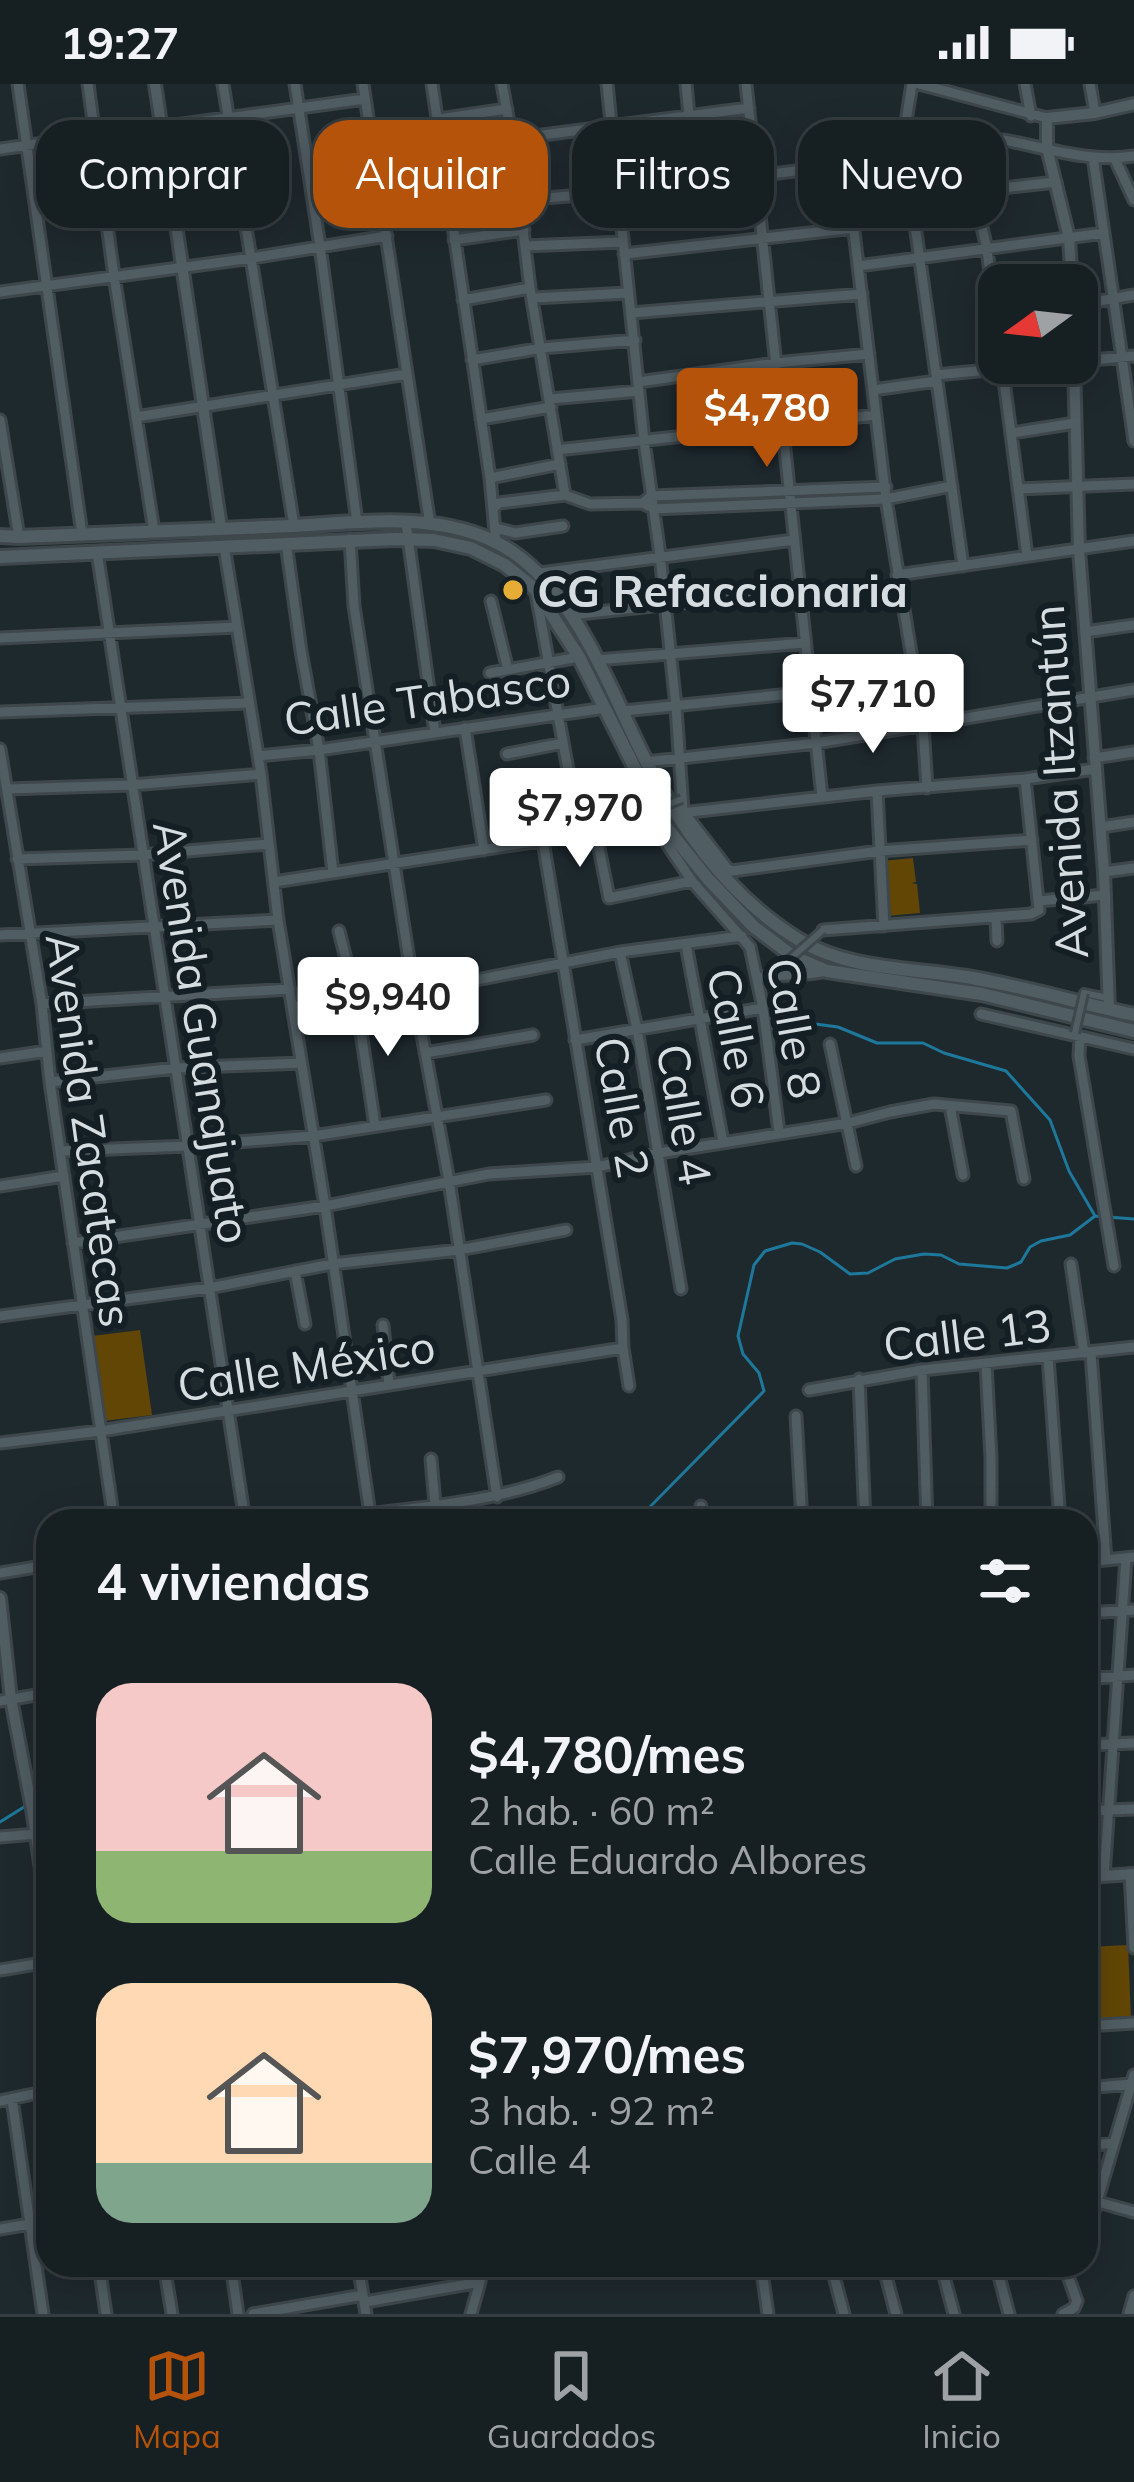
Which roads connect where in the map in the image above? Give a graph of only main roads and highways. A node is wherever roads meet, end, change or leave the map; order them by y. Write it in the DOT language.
graph roads {
  1 [pos="0,536"];
  2 [pos="0,557"];
  3 [pos="1134,1016"];
  4 [pos="1134,1031"];
  1 -- 3 [label="main road"];
  2 -- 4 [label="main road"];
}
